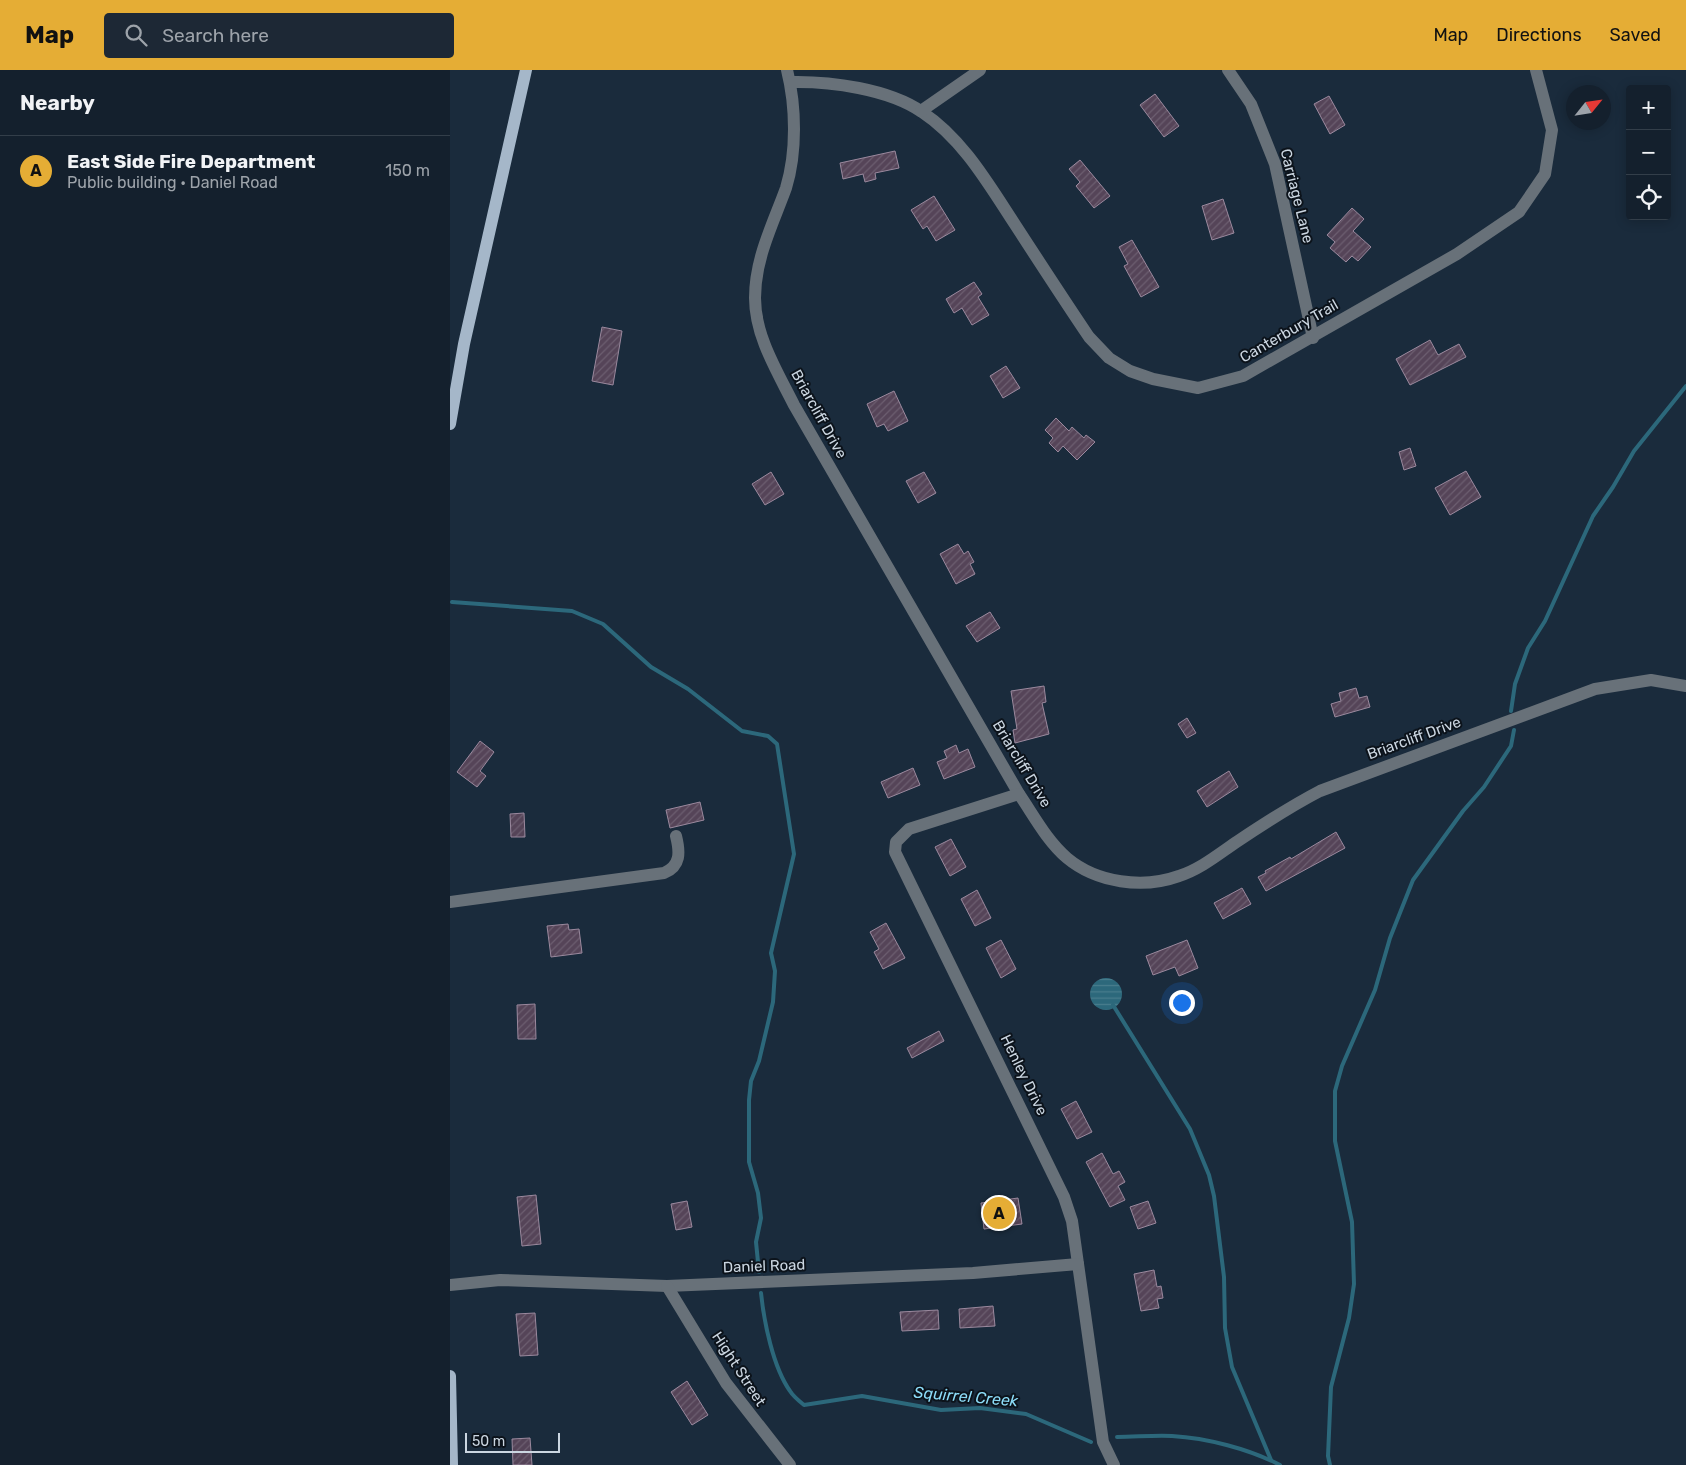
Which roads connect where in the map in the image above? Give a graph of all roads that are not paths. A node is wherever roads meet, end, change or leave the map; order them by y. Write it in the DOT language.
graph roads {
  1 [pos="526,70"];
  2 [pos="980,70"];
  3 [pos="1228,70"];
  4 [pos="1536,70"];
  5 [pos="789,76"];
  6 [pos="921,111"];
  7 [pos="1313,338"];
  8 [pos="450,424"];
  9 [pos="1686,686"];
  10 [pos="1020,794"];
  11 [pos="676,836"];
  12 [pos="450,902"];
  13 [pos="1078,1264"];
  14 [pos="450,1286"];
  15 [pos="667,1286"];
  16 [pos="450,1376"];
  17 [pos="452,1465"];
  18 [pos="790,1465"];
  19 [pos="1114,1465"];
  1 -- 8 [label="main road"];
  2 -- 6 [label="street"];
  3 -- 7 [label="street, Carriage Lane"];
  4 -- 7 [label="street, Canterbury Trail"];
  5 -- 6 [label="street, Canterbury Trail"];
  5 -- 10 [label="street, Briarcliff Drive"];
  6 -- 7 [label="street, Canterbury Trail"];
  9 -- 10 [label="street, Briarcliff Drive"];
  10 -- 13 [label="street, Henley Drive"];
  11 -- 12 [label="street"];
  13 -- 15 [label="street, Daniel Road"];
  13 -- 19 [label="street, Henley Drive"];
  14 -- 15 [label="street, Daniel Road"];
  15 -- 18 [label="street, Hight Street"];
  16 -- 17 [label="main road"];
}
